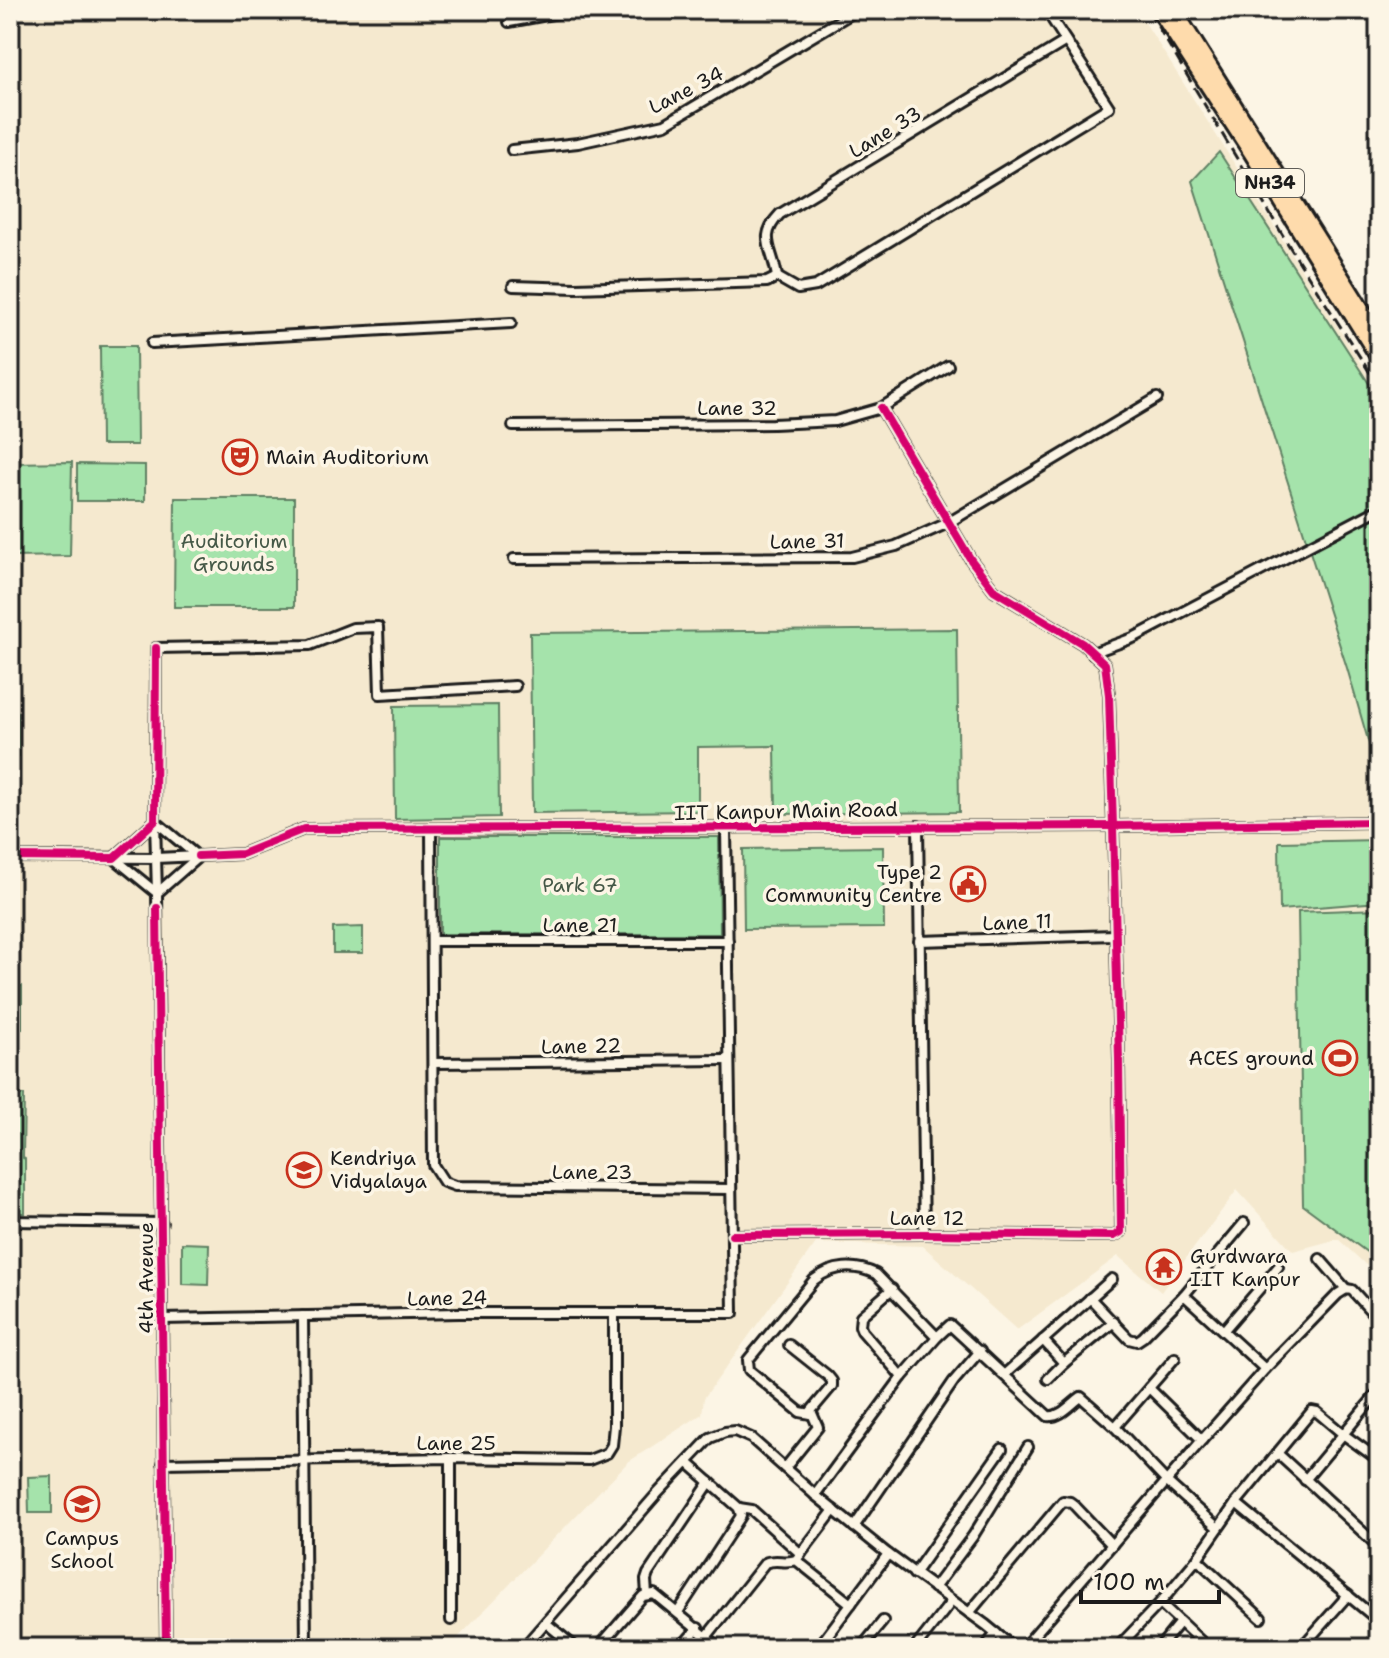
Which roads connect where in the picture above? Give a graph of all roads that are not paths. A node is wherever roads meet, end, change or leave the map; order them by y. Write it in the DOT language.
graph roads {
  1 [pos="574,10"];
  2 [pos="857,10"];
  3 [pos="1046,10"];
  4 [pos="1159,10"];
  5 [pos="1174,10"];
  6 [pos="509,22"];
  7 [pos="1066,41"];
  8 [pos="512,150"];
  9 [pos="777,277"];
  10 [pos="513,286"];
  11 [pos="511,323"];
  12 [pos="1379,337"];
  13 [pos="152,343"];
  14 [pos="1379,358"];
  15 [pos="948,366"];
  16 [pos="1157,398"];
  17 [pos="881,408"];
  18 [pos="513,426"];
  19 [pos="1379,509"];
  20 [pos="948,523"];
  21 [pos="514,559"];
  22 [pos="1092,653"];
  23 [pos="515,686"];
  24 [pos="155,821"];
  25 [pos="1379,822"];
  26 [pos="918,826"];
  27 [pos="1113,826"];
  28 [pos="726,828"];
  29 [pos="431,829"];
  30 [pos="198,856"];
  31 [pos="10,857"];
  32 [pos="114,858"];
  33 [pos="156,858"];
  34 [pos="157,893"];
  35 [pos="1115,935"];
  36 [pos="432,941"];
  37 [pos="728,941"];
  38 [pos="919,941"];
  39 [pos="729,1060"];
  40 [pos="433,1063"];
  41 [pos="730,1189"];
  42 [pos="10,1221"];
  43 [pos="162,1223"];
  44 [pos="1244,1223"];
  45 [pos="924,1234"];
  46 [pos="732,1235"];
  47 [pos="1320,1259"];
  48 [pos="1278,1267"];
  49 [pos="1112,1279"];
  50 [pos="892,1289"];
  51 [pos="1346,1289"];
  52 [pos="1184,1295"];
  53 [pos="1090,1298"];
  54 [pos="614,1313"];
  55 [pos="303,1316"];
  56 [pos="162,1319"];
  57 [pos="1379,1320"];
  58 [pos="1114,1322"];
  59 [pos="1224,1330"];
  60 [pos="937,1337"];
  61 [pos="1043,1340"];
  62 [pos="789,1345"];
  63 [pos="980,1351"];
  64 [pos="1175,1358"];
  65 [pos="1064,1363"];
  66 [pos="1265,1369"];
  67 [pos="1005,1374"];
  68 [pos="902,1377"];
  69 [pos="1048,1379"];
  70 [pos="1149,1388"];
  71 [pos="1379,1391"];
  72 [pos="811,1414"];
  73 [pos="1115,1427"];
  74 [pos="1343,1434"];
  75 [pos="1202,1440"];
  76 [pos="1028,1447"];
  77 [pos="1002,1449"];
  78 [pos="1277,1453"];
  79 [pos="451,1458"];
  80 [pos="304,1460"];
  81 [pos="1379,1460"];
  82 [pos="163,1463"];
  83 [pos="688,1463"];
  84 [pos="785,1468"];
  85 [pos="1305,1480"];
  86 [pos="710,1482"];
  87 [pos="1167,1482"];
  88 [pos="815,1495"];
  89 [pos="1236,1503"];
  90 [pos="739,1508"];
  91 [pos="834,1510"];
  92 [pos="854,1527"];
  93 [pos="1218,1528"];
  94 [pos="1112,1545"];
  95 [pos="1379,1547"];
  96 [pos="888,1554"];
  97 [pos="798,1557"];
  98 [pos="1197,1559"];
  99 [pos="914,1574"];
  100 [pos="934,1588"];
  101 [pos="647,1595"];
  102 [pos="1348,1595"];
  103 [pos="952,1601"];
  104 [pos="1160,1603"];
  105 [pos="851,1604"];
  106 [pos="678,1612"];
  107 [pos="969,1613"];
  108 [pos="1261,1618"];
  109 [pos="451,1620"];
  110 [pos="883,1621"];
  111 [pos="1379,1621"];
  112 [pos="1180,1622"];
  113 [pos="546,1623"];
  114 [pos="698,1628"];
  115 [pos="996,1633"];
  116 [pos="707,1636"];
  117 [pos="166,1648"];
  118 [pos="306,1648"];
  119 [pos="523,1648"];
  120 [pos="576,1648"];
  121 [pos="598,1648"];
  122 [pos="680,1648"];
  123 [pos="720,1648"];
  124 [pos="818,1648"];
  125 [pos="861,1648"];
  126 [pos="915,1648"];
  127 [pos="985,1648"];
  128 [pos="1014,1648"];
  129 [pos="1023,1648"];
  130 [pos="1117,1648"];
  131 [pos="1159,1648"];
  132 [pos="1208,1648"];
  133 [pos="1301,1648"];
  1 -- 6 [label="street"];
  2 -- 8 [label="street, Lane 34"];
  3 -- 7 [label="street"];
  4 -- 14 [label="highway, NH34"];
  5 -- 12 [label="highway, NH34"];
  7 -- 9 [label="street, Lane 33"];
  7 -- 9 [label="street"];
  9 -- 10 [label="street"];
  11 -- 13 [label="street"];
  15 -- 17 [label="street, Lane 32"];
  16 -- 20 [label="street, Lane 31"];
  17 -- 18 [label="street, Lane 32"];
  17 -- 20 [label="street"];
  19 -- 22 [label="street"];
  20 -- 21 [label="street, Lane 31"];
  20 -- 22 [label="street"];
  22 -- 27 [label="street"];
  23 -- 24 [label="street, 4th Avenue"];
  24 -- 30 [label="street"];
  24 -- 32 [label="street"];
  24 -- 33 [label="street, 4th Avenue"];
  25 -- 27 [label="street, IIT Kanpur Main Road"];
  26 -- 27 [label="street, IIT Kanpur Main Road"];
  26 -- 28 [label="street, IIT Kanpur Main Road"];
  26 -- 38 [label="street"];
  27 -- 35 [label="street"];
  28 -- 29 [label="street, IIT Kanpur Main Road"];
  28 -- 37 [label="street"];
  29 -- 30 [label="street, IIT Kanpur Main Road"];
  29 -- 36 [label="street"];
  30 -- 33 [label="street, IIT Kanpur Main Road"];
  30 -- 34 [label="street"];
  31 -- 32 [label="street, IIT Kanpur Main Road"];
  32 -- 33 [label="street, IIT Kanpur Main Road"];
  32 -- 34 [label="street"];
  33 -- 34 [label="street, 4th Avenue"];
  34 -- 43 [label="street, 4th Avenue"];
  35 -- 38 [label="street, Lane 11"];
  35 -- 45 [label="street, Lane 12"];
  36 -- 37 [label="street, Lane 21"];
  36 -- 40 [label="street"];
  37 -- 39 [label="street"];
  38 -- 45 [label="street"];
  39 -- 40 [label="street, Lane 22"];
  39 -- 41 [label="street"];
  40 -- 41 [label="street, Lane 23"];
  41 -- 46 [label="street"];
  42 -- 43 [label="street"];
  43 -- 56 [label="street, 4th Avenue"];
  44 -- 52 [label="street"];
  45 -- 46 [label="street, Lane 12"];
  46 -- 54 [label="street, Lane 24"];
  47 -- 51 [label="street"];
  48 -- 59 [label="street"];
  49 -- 53 [label="street"];
  50 -- 60 [label="street"];
  50 -- 68 [label="street"];
  50 -- 72 [label="street"];
  51 -- 57 [label="street"];
  51 -- 66 [label="street"];
  52 -- 58 [label="street"];
  52 -- 59 [label="street"];
  53 -- 58 [label="street"];
  53 -- 61 [label="street"];
  54 -- 55 [label="street, Lane 24"];
  54 -- 79 [label="street, Lane 25"];
  55 -- 56 [label="street, Lane 24"];
  55 -- 80 [label="street"];
  56 -- 82 [label="street, 4th Avenue"];
  58 -- 65 [label="street"];
  59 -- 66 [label="street"];
  60 -- 63 [label="street"];
  60 -- 68 [label="street"];
  61 -- 65 [label="street"];
  61 -- 67 [label="street"];
  62 -- 72 [label="street"];
  63 -- 67 [label="street"];
  63 -- 92 [label="street"];
  64 -- 70 [label="street"];
  65 -- 69 [label="street"];
  66 -- 75 [label="street"];
  67 -- 73 [label="street"];
  68 -- 88 [label="street"];
  70 -- 73 [label="street"];
  70 -- 75 [label="street"];
  71 -- 74 [label="street"];
  72 -- 84 [label="street"];
  73 -- 87 [label="street"];
  74 -- 78 [label="street"];
  74 -- 81 [label="street"];
  74 -- 85 [label="street"];
  75 -- 87 [label="street"];
  76 -- 100 [label="street"];
  77 -- 99 [label="street"];
  78 -- 85 [label="street"];
  78 -- 89 [label="street"];
  79 -- 80 [label="street, Lane 25"];
  79 -- 109 [label="street"];
  80 -- 82 [label="street, Lane 25"];
  80 -- 118 [label="street"];
  82 -- 117 [label="street, 4th Avenue"];
  83 -- 84 [label="street"];
  83 -- 86 [label="street"];
  83 -- 113 [label="street"];
  84 -- 88 [label="street"];
  85 -- 95 [label="street"];
  86 -- 90 [label="street"];
  86 -- 101 [label="street"];
  87 -- 93 [label="street"];
  87 -- 94 [label="street"];
  88 -- 91 [label="street"];
  89 -- 93 [label="street"];
  89 -- 102 [label="street"];
  90 -- 97 [label="street"];
  90 -- 106 [label="street"];
  91 -- 92 [label="street"];
  91 -- 97 [label="street"];
  92 -- 96 [label="street"];
  93 -- 98 [label="street"];
  94 -- 107 [label="street"];
  94 -- 129 [label="street"];
  96 -- 99 [label="street"];
  96 -- 105 [label="street"];
  97 -- 105 [label="street"];
  97 -- 116 [label="street"];
  98 -- 104 [label="street"];
  98 -- 108 [label="street"];
  99 -- 100 [label="street"];
  100 -- 103 [label="street"];
  101 -- 106 [label="street"];
  101 -- 121 [label="street"];
  102 -- 111 [label="street"];
  102 -- 133 [label="street"];
  103 -- 107 [label="street"];
  103 -- 126 [label="street"];
  104 -- 112 [label="street"];
  104 -- 130 [label="street"];
  105 -- 124 [label="street"];
  106 -- 114 [label="street"];
  107 -- 115 [label="street"];
  110 -- 125 [label="street"];
  112 -- 131 [label="street"];
  112 -- 132 [label="street"];
  113 -- 119 [label="street"];
  113 -- 120 [label="street"];
  114 -- 116 [label="street"];
  114 -- 122 [label="street"];
  115 -- 127 [label="street"];
  115 -- 128 [label="street"];
  116 -- 123 [label="street"];
}
